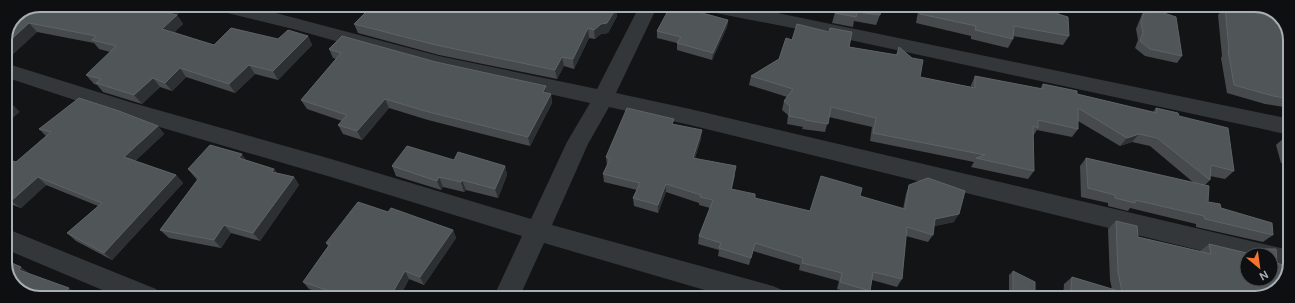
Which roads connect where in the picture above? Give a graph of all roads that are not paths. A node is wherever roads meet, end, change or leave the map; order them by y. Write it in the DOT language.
graph roads {
  1 [pos="247,12"];
  2 [pos="646,12"];
  3 [pos="740,12"];
  4 [pos="1246,12"];
  5 [pos="1269,16"];
  6 [pos="12,72"];
  7 [pos="603,99"];
  8 [pos="1283,126"];
  9 [pos="538,231"];
  10 [pos="12,241"];
  11 [pos="1239,249"];
  12 [pos="133,291"];
  13 [pos="509,291"];
  14 [pos="748,291"];
  1 -- 7 [label="street"];
  2 -- 7 [label="street"];
  3 -- 8 [label="street"];
  4 -- 5 [label="street"];
  6 -- 9 [label="street"];
  7 -- 9 [label="street"];
  7 -- 11 [label="street"];
  9 -- 13 [label="street"];
  9 -- 14 [label="street"];
  10 -- 12 [label="street"];
}
